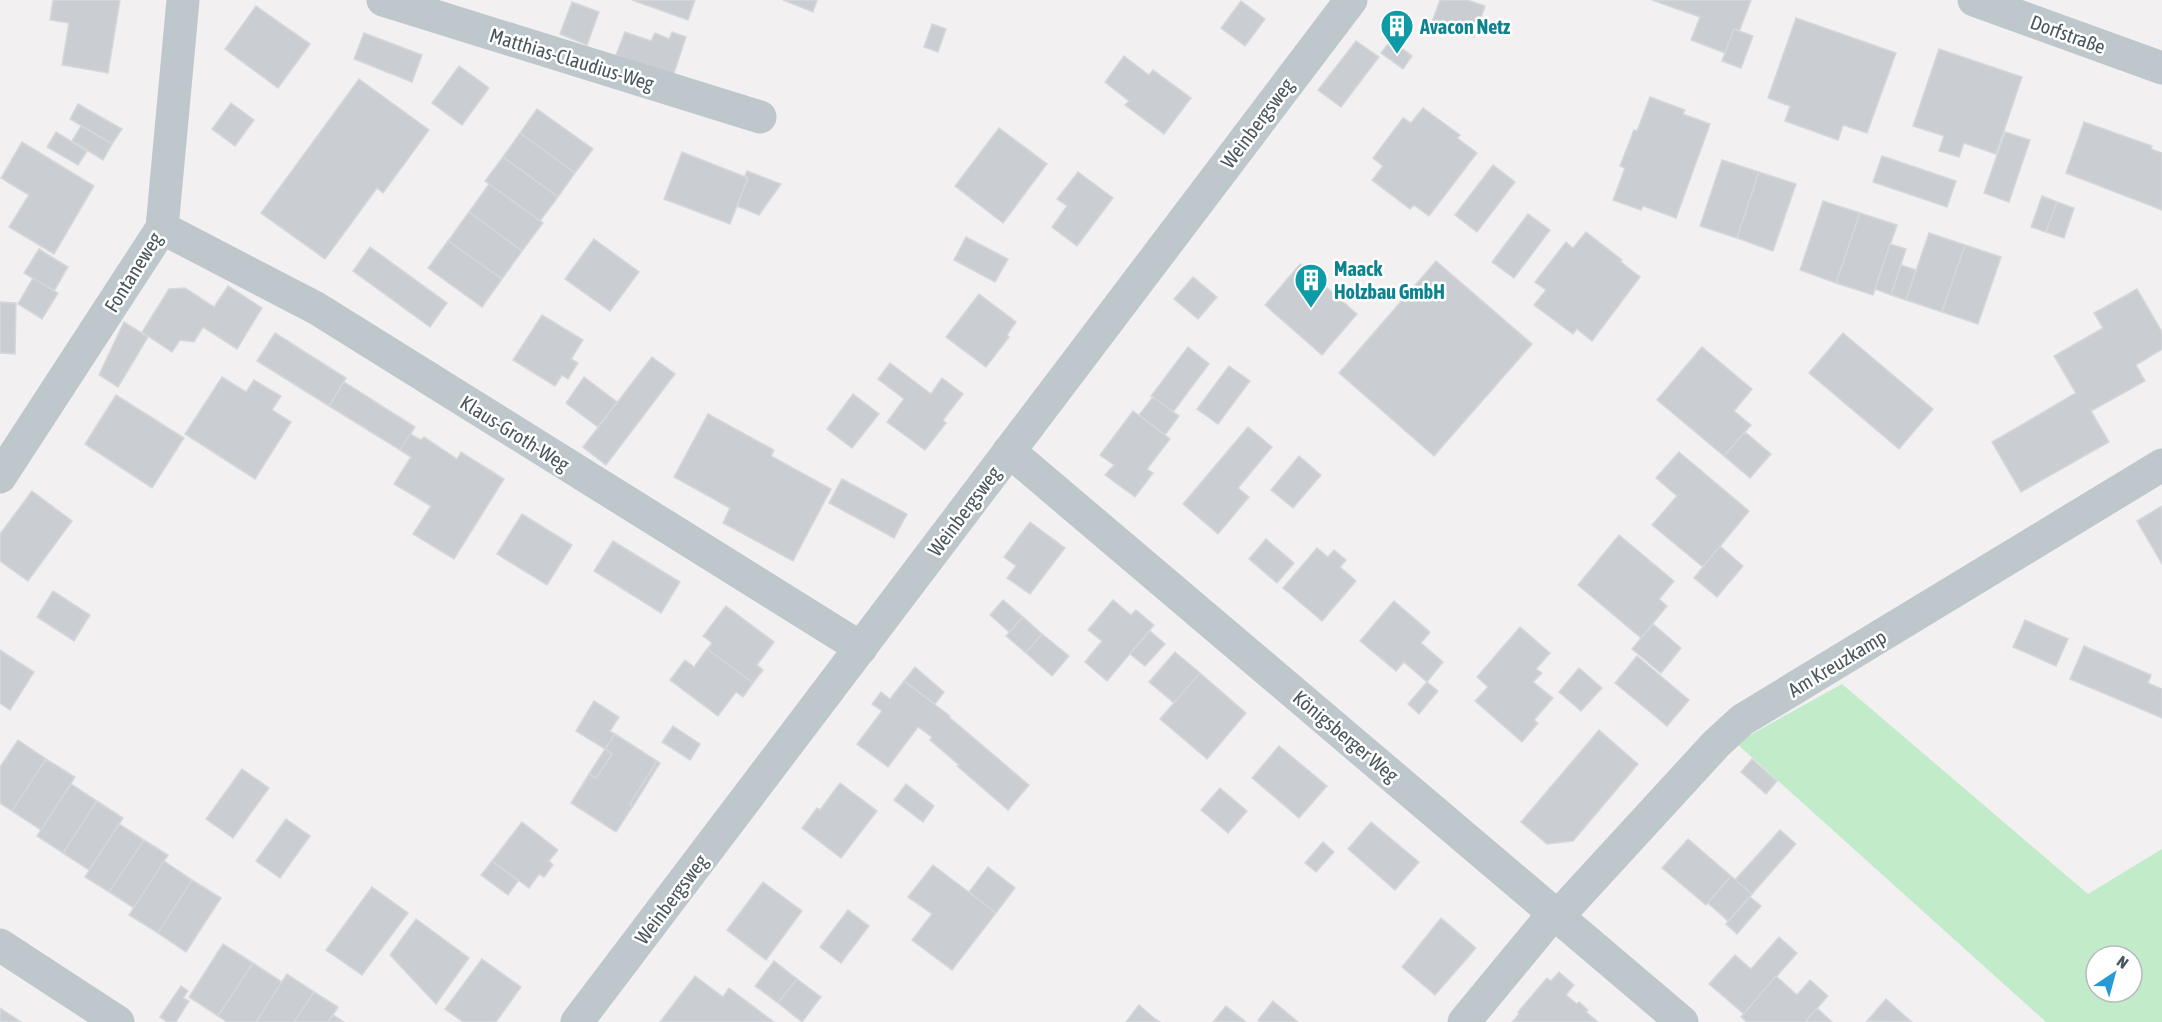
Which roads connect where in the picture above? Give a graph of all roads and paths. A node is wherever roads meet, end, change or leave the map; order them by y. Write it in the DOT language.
graph roads {
  1 [pos="183,0"];
  2 [pos="383,0"];
  3 [pos="1351,0"];
  4 [pos="1974,0"];
  5 [pos="2162,68"];
  6 [pos="760,117"];
  7 [pos="162,228"];
  8 [pos="1009,451"];
  9 [pos="2162,465"];
  10 [pos="0,477"];
  11 [pos="861,648"];
  12 [pos="1556,915"];
  13 [pos="0,945"];
  14 [pos="118,1022"];
  15 [pos="577,1022"];
  16 [pos="1464,1022"];
  17 [pos="1682,1022"];
  1 -- 7 [label="street, Fontaneweg"];
  2 -- 6 [label="street, Matthias-Claudius-Weg"];
  3 -- 8 [label="street, Weinbergsweg"];
  4 -- 5 [label="street, Dorfstraße"];
  7 -- 10 [label="street, Fontaneweg"];
  7 -- 11 [label="street, Klaus-Groth-Weg"];
  8 -- 11 [label="street, Weinbergsweg"];
  8 -- 12 [label="street, Königsberger Weg"];
  9 -- 12 [label="street, Am Kreuzkamp"];
  11 -- 15 [label="street, Weinbergsweg"];
  12 -- 16 [label="street, Am Kreuzkamp"];
  12 -- 17 [label="street, Königsberger Weg"];
  13 -- 14 [label="street"];
}
